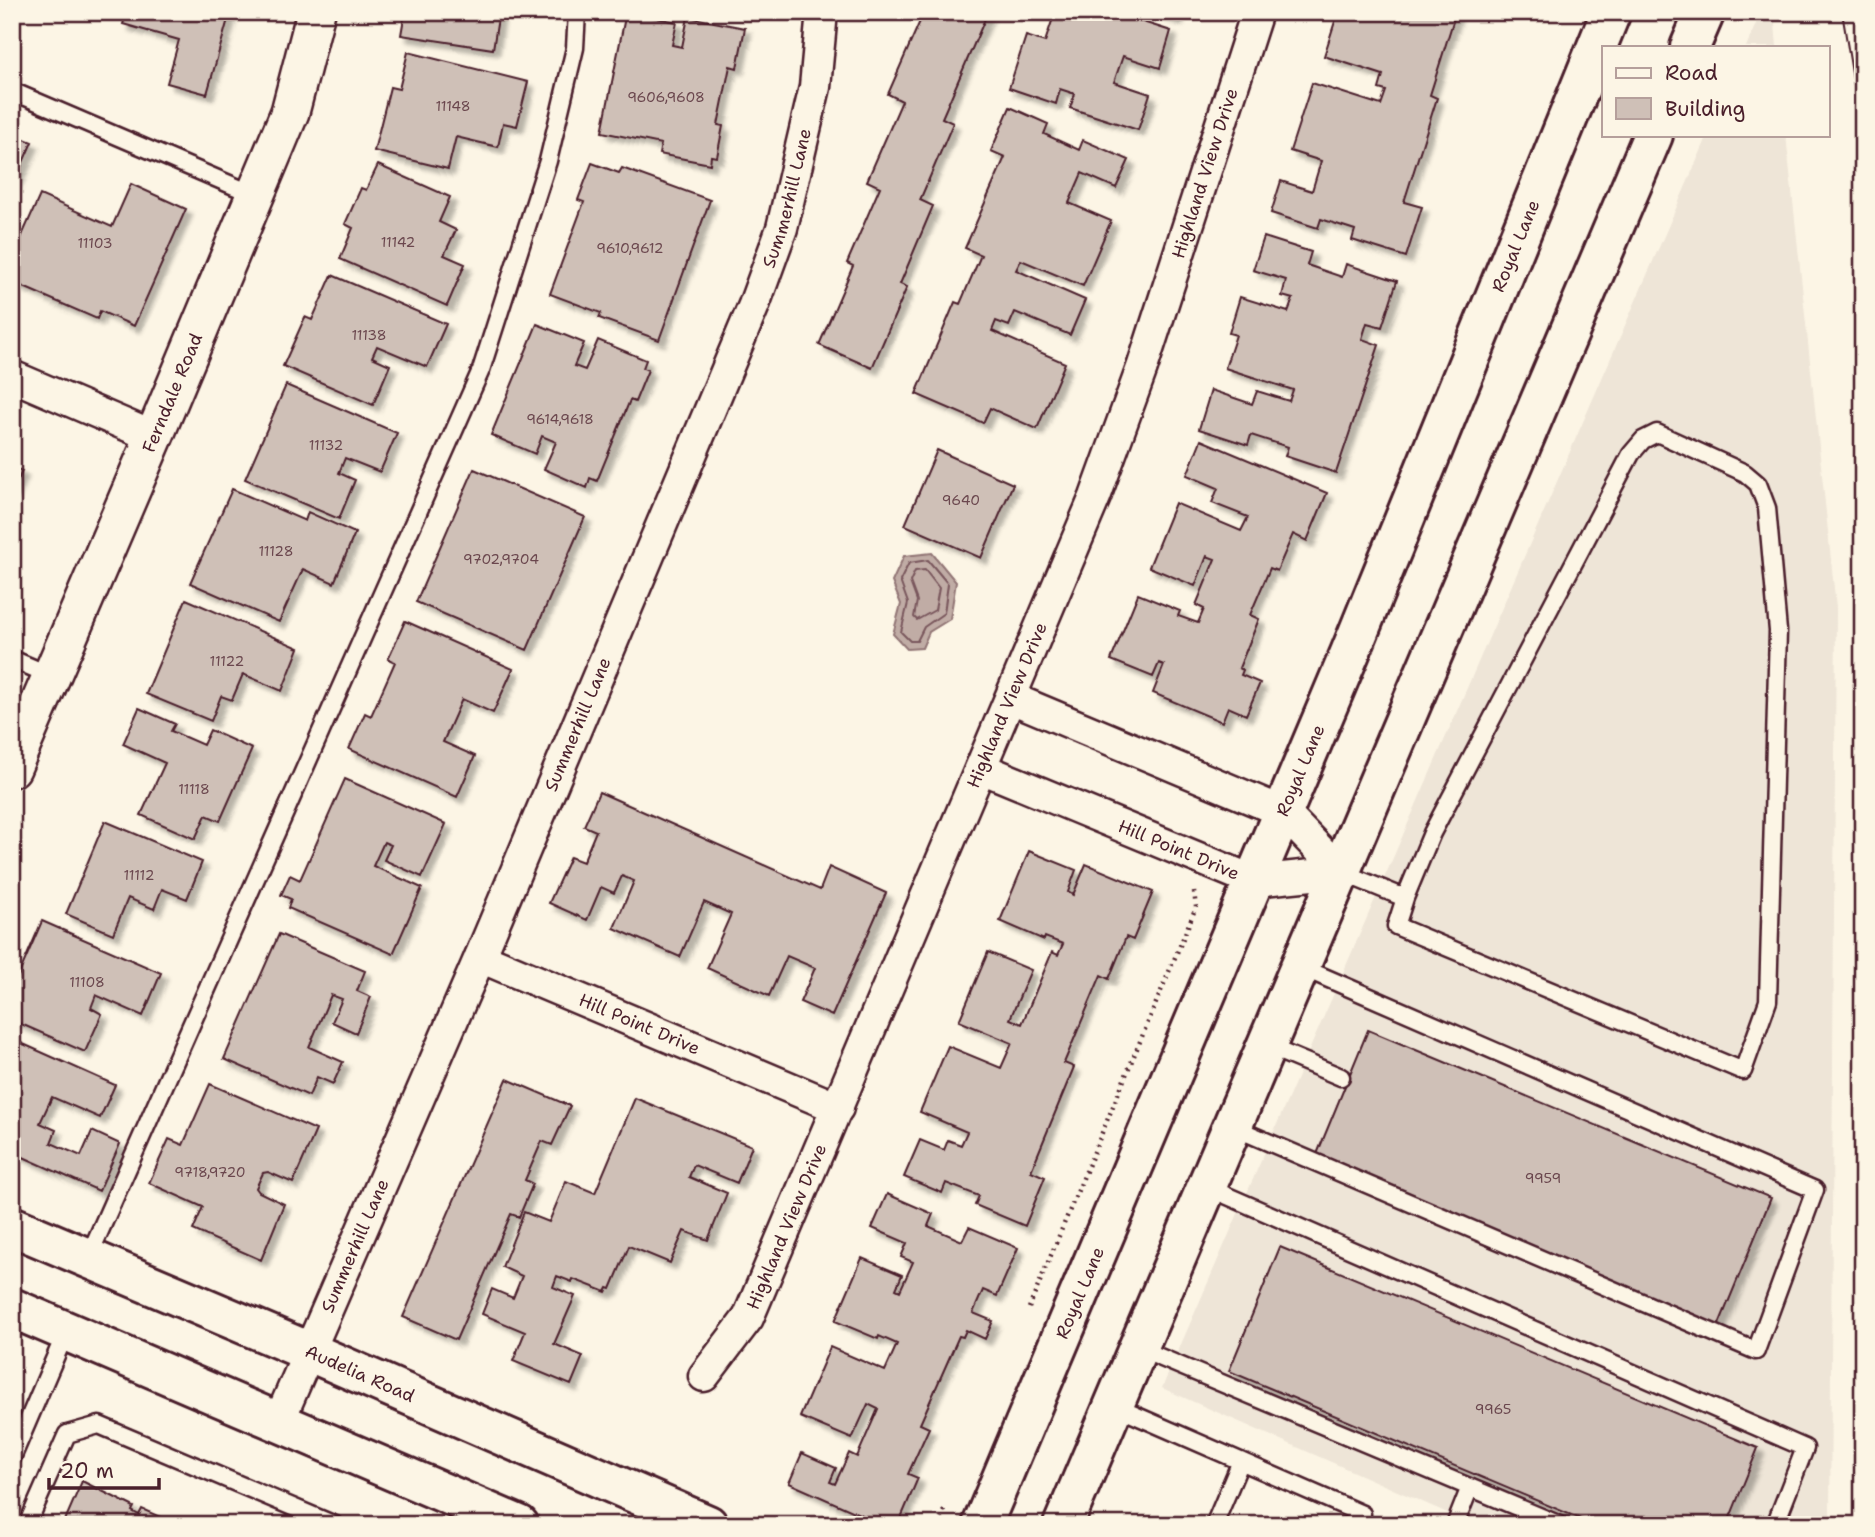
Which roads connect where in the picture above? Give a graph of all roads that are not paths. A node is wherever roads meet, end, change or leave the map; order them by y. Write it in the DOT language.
graph roads {
  1 [pos="316,12"];
  2 [pos="577,12"];
  3 [pos="822,12"];
  4 [pos="1257,12"];
  5 [pos="1611,12"];
  6 [pos="1705,12"];
  7 [pos="1690,46"];
  8 [pos="12,91"];
  9 [pos="1653,136"];
  10 [pos="255,195"];
  11 [pos="12,376"];
  12 [pos="154,437"];
  13 [pos="12,659"];
  14 [pos="52,676"];
  15 [pos="1011,698"];
  16 [pos="12,768"];
  17 [pos="981,768"];
  18 [pos="1283,812"];
  19 [pos="1341,872"];
  20 [pos="1254,881"];
  21 [pos="1405,898"];
  22 [pos="480,957"];
  23 [pos="1301,967"];
  24 [pos="1268,1045"];
  25 [pos="1341,1077"];
  26 [pos="838,1108"];
  27 [pos="1233,1127"];
  28 [pos="1207,1187"];
  29 [pos="12,1226"];
  30 [pos="88,1258"];
  31 [pos="12,1308"];
  32 [pos="66,1332"];
  33 [pos="1138,1348"];
  34 [pos="310,1352"];
  35 [pos="704,1376"];
  36 [pos="1114,1405"];
  37 [pos="279,1421"];
  38 [pos="12,1458"];
  39 [pos="1241,1461"];
  40 [pos="1470,1487"];
  41 [pos="508,1523"];
  42 [pos="27,1525"];
  43 [pos="335,1525"];
  44 [pos="708,1525"];
  45 [pos="982,1525"];
  46 [pos="1063,1525"];
  47 [pos="1214,1525"];
  48 [pos="1357,1525"];
  49 [pos="1455,1525"];
  50 [pos="1560,1525"];
  51 [pos="1775,1525"];
  1 -- 10 [label="street, Ferndale Road"];
  2 -- 30 [label="lane"];
  3 -- 22 [label="street, Summerhill Lane"];
  4 -- 15 [label="street, Highland View Drive"];
  5 -- 18 [label="main road, Royal Lane"];
  6 -- 7 [label="main road"];
  8 -- 10 [label="lane"];
  9 -- 19 [label="main road"];
  10 -- 12 [label="street, Ferndale Road"];
  11 -- 12 [label="street"];
  12 -- 14 [label="street, Ferndale Road"];
  13 -- 14 [label="lane"];
  14 -- 16 [label="street, Ferndale Road"];
  15 -- 17 [label="street, Highland View Drive"];
  15 -- 18 [label="street"];
  17 -- 20 [label="street, Hill Point Drive"];
  17 -- 26 [label="street, Highland View Drive"];
  18 -- 19 [label="street"];
  18 -- 20 [label="main road, Royal Lane"];
  19 -- 20 [label="street, Hill Point Drive"];
  19 -- 21 [label="lane"];
  19 -- 23 [label="main road"];
  20 -- 45 [label="main road, Royal Lane"];
  21 -- 21 [label="lane"];
  22 -- 26 [label="street, Hill Point Drive"];
  22 -- 34 [label="street, Summerhill Lane"];
  23 -- 24 [label="main road"];
  23 -- 27 [label="lane"];
  24 -- 25 [label="lane"];
  24 -- 27 [label="main road"];
  26 -- 35 [label="street, Highland View Drive"];
  27 -- 28 [label="main road"];
  28 -- 33 [label="main road"];
  28 -- 51 [label="lane"];
  29 -- 30 [label="main road, Audelia Road"];
  30 -- 34 [label="main road, Audelia Road"];
  31 -- 32 [label="main road"];
  32 -- 37 [label="main road"];
  32 -- 38 [label="lane"];
  33 -- 36 [label="main road"];
  33 -- 40 [label="lane"];
  34 -- 37 [label="street, Summerhill Lane"];
  34 -- 44 [label="main road, Audelia Road"];
  36 -- 39 [label="lane"];
  36 -- 46 [label="main road"];
  37 -- 41 [label="main road"];
  39 -- 47 [label="lane"];
  39 -- 48 [label="lane"];
  40 -- 49 [label="lane"];
  40 -- 50 [label="lane"];
  42 -- 43 [label="lane"];
}
